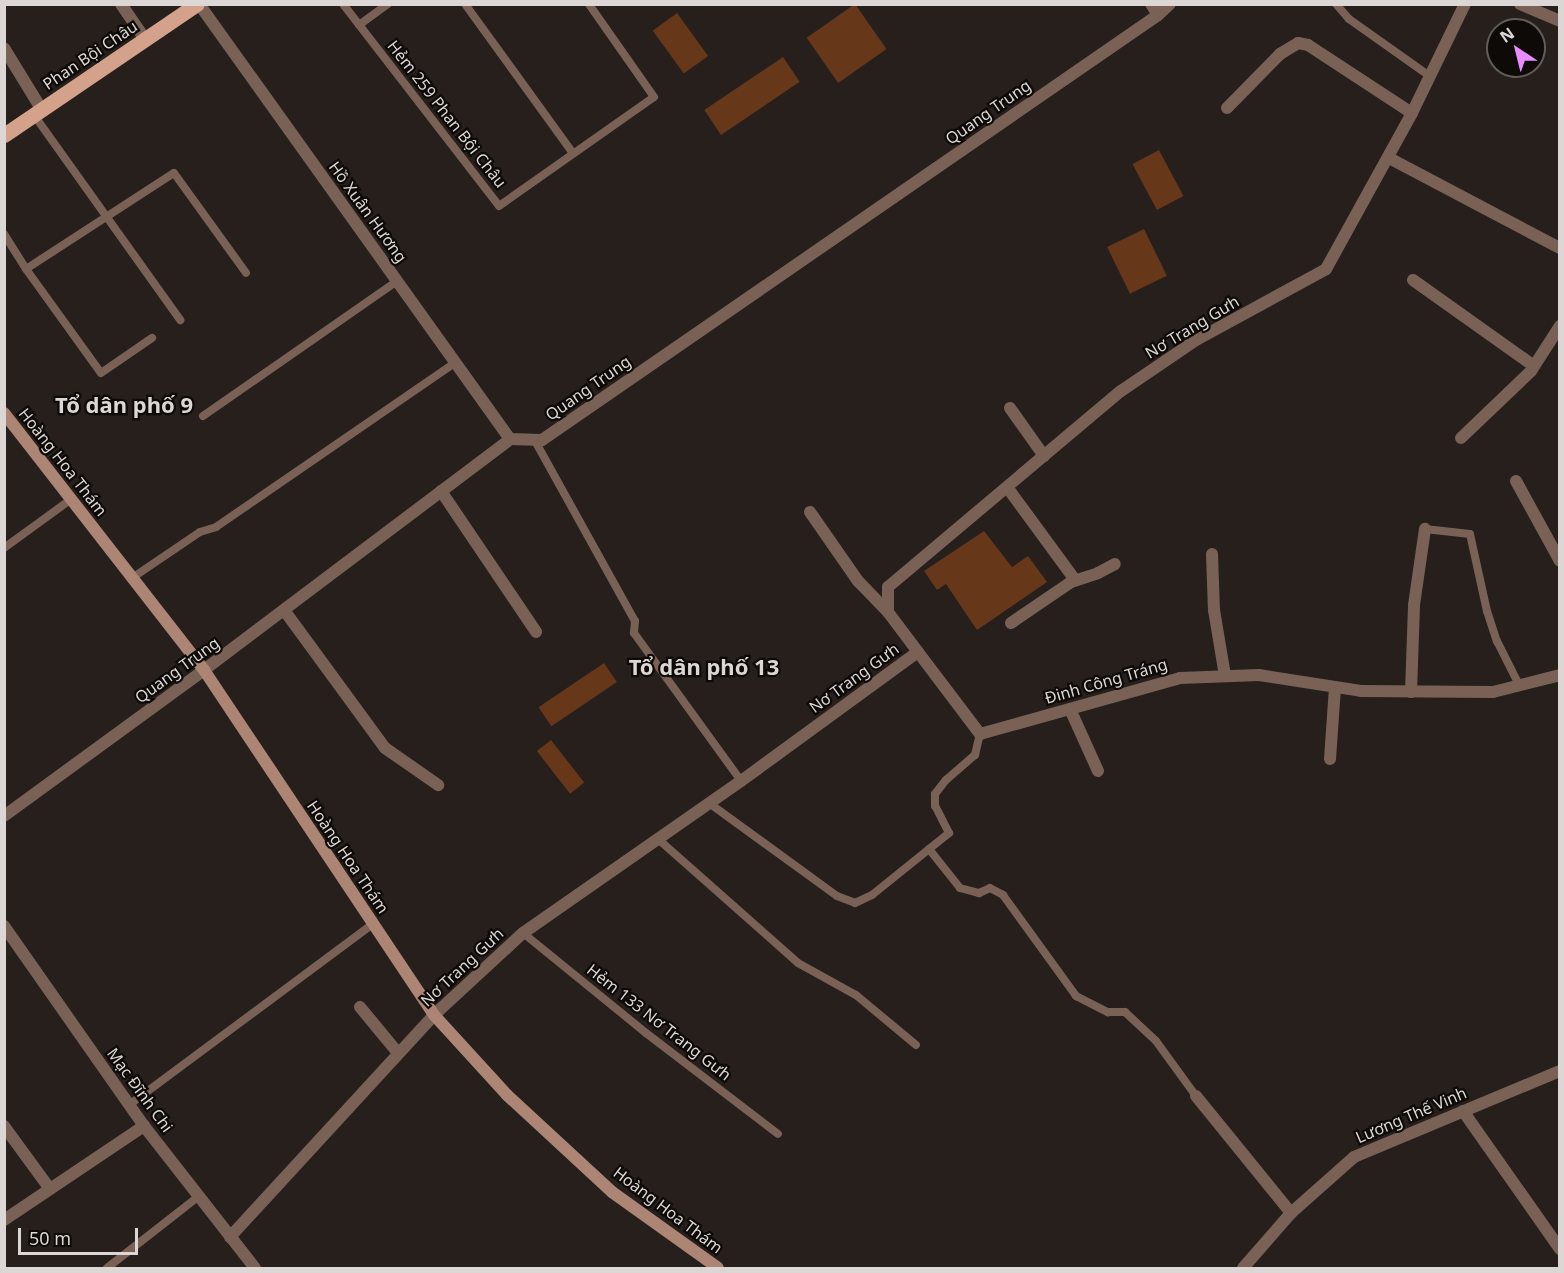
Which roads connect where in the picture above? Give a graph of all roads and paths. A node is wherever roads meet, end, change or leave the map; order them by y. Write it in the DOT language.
graph roads {
  1 [pos="122,4"];
  2 [pos="198,4"];
  3 [pos="343,4"];
  4 [pos="388,4"];
  5 [pos="465,4"];
  6 [pos="589,4"];
  7 [pos="1170,4"];
  8 [pos="1336,4"];
  9 [pos="1466,4"];
  10 [pos="1520,4"];
  11 [pos="1155,10"];
  12 [pos="1560,21"];
  13 [pos="359,25"];
  14 [pos="145,39"];
  15 [pos="4,48"];
  16 [pos="1431,77"];
  17 [pos="1227,108"];
  18 [pos="38,112"];
  19 [pos="1412,113"];
  20 [pos="4,135"];
  21 [pos="573,153"];
  22 [pos="1389,158"];
  23 [pos="105,219"];
  24 [pos="4,234"];
  25 [pos="1560,248"];
  26 [pos="26,269"];
  27 [pos="246,273"];
  28 [pos="1413,280"];
  29 [pos="397,281"];
  30 [pos="180,320"];
  31 [pos="1560,326"];
  32 [pos="152,338"];
  33 [pos="455,363"];
  34 [pos="1534,366"];
  35 [pos="1010,408"];
  36 [pos="4,413"];
  37 [pos="202,416"];
  38 [pos="1461,438"];
  39 [pos="510,439"];
  40 [pos="534,439"];
  41 [pos="1044,456"];
  42 [pos="1516,481"];
  43 [pos="1007,487"];
  44 [pos="441,491"];
  45 [pos="70,500"];
  46 [pos="810,512"];
  47 [pos="1425,529"];
  48 [pos="4,548"];
  49 [pos="1212,554"];
  50 [pos="1560,561"];
  51 [pos="1114,564"];
  52 [pos="132,578"];
  53 [pos="1075,580"];
  54 [pos="284,610"];
  55 [pos="888,612"];
  56 [pos="1011,623"];
  57 [pos="536,632"];
  58 [pos="918,652"];
  59 [pos="204,670"];
  60 [pos="1560,675"];
  61 [pos="1225,676"];
  62 [pos="1519,685"];
  63 [pos="1335,687"];
  64 [pos="1411,692"];
  65 [pos="1070,709"];
  66 [pos="980,734"];
  67 [pos="1330,759"];
  68 [pos="1098,771"];
  69 [pos="741,781"];
  70 [pos="438,785"];
  71 [pos="709,803"];
  72 [pos="4,816"];
  73 [pos="658,839"];
  74 [pos="929,849"];
  75 [pos="373,924"];
  76 [pos="4,926"];
  77 [pos="523,933"];
  78 [pos="360,1007"];
  79 [pos="434,1015"];
  80 [pos="915,1045"];
  81 [pos="399,1053"];
  82 [pos="1560,1071"];
  83 [pos="1197,1096"];
  84 [pos="129,1105"];
  85 [pos="1463,1111"];
  86 [pos="4,1126"];
  87 [pos="144,1126"];
  88 [pos="778,1134"];
  89 [pos="50,1189"];
  90 [pos="199,1196"];
  91 [pos="1291,1213"];
  92 [pos="4,1220"];
  93 [pos="230,1237"];
  94 [pos="1560,1249"];
  95 [pos="107,1269"];
  96 [pos="255,1269"];
  97 [pos="718,1269"];
  98 [pos="1243,1269"];
  1 -- 14 [label="street"];
  2 -- 14 [label="main road, Phan Bội Châu"];
  2 -- 29 [label="street, Hồ Xuân Hương"];
  3 -- 13 [label="lane, Hẻm 259 Phan Bội Châu"];
  4 -- 13 [label="lane"];
  5 -- 21 [label="lane"];
  6 -- 21 [label="lane, Hẻm 259 Phan Bội Châu"];
  7 -- 11 [label="street, Quang Trung"];
  8 -- 16 [label="lane"];
  9 -- 16 [label="street, Nơ Trang Gưh"];
  10 -- 12 [label="street"];
  11 -- 40 [label="street, Quang Trung"];
  13 -- 21 [label="lane, Hẻm 259 Phan Bội Châu"];
  14 -- 18 [label="main road, Phan Bội Châu"];
  15 -- 18 [label="street"];
  16 -- 19 [label="street, Nơ Trang Gưh"];
  17 -- 19 [label="street"];
  18 -- 20 [label="main road, Phan Bội Châu"];
  18 -- 23 [label="lane"];
  19 -- 22 [label="street, Nơ Trang Gưh"];
  22 -- 25 [label="street"];
  22 -- 41 [label="street, Nơ Trang Gưh"];
  23 -- 26 [label="lane"];
  23 -- 27 [label="lane"];
  23 -- 30 [label="lane"];
  24 -- 26 [label="lane"];
  26 -- 32 [label="lane"];
  28 -- 34 [label="street"];
  29 -- 33 [label="street, Hồ Xuân Hương"];
  29 -- 37 [label="lane"];
  31 -- 34 [label="street"];
  33 -- 39 [label="street, Hồ Xuân Hương"];
  33 -- 52 [label="lane"];
  34 -- 38 [label="street"];
  35 -- 41 [label="street"];
  36 -- 45 [label="street, Hoàng Hoa Thám"];
  39 -- 40 [label="street, Quang Trung"];
  39 -- 44 [label="street, Quang Trung"];
  40 -- 69 [label="lane"];
  41 -- 43 [label="street, Nơ Trang Gưh"];
  42 -- 50 [label="street"];
  43 -- 53 [label="street"];
  43 -- 55 [label="street, Nơ Trang Gưh"];
  44 -- 54 [label="street, Quang Trung"];
  44 -- 57 [label="street"];
  45 -- 48 [label="lane"];
  45 -- 52 [label="street, Hoàng Hoa Thám"];
  46 -- 55 [label="street"];
  47 -- 62 [label="lane"];
  47 -- 64 [label="street"];
  49 -- 61 [label="street"];
  51 -- 53 [label="street"];
  52 -- 59 [label="street, Hoàng Hoa Thám"];
  53 -- 56 [label="street"];
  54 -- 59 [label="street, Quang Trung"];
  54 -- 70 [label="street"];
  55 -- 58 [label="street, Nơ Trang Gưh"];
  58 -- 66 [label="street"];
  58 -- 69 [label="street, Nơ Trang Gưh"];
  59 -- 72 [label="street, Quang Trung"];
  59 -- 75 [label="street, Hoàng Hoa Thám"];
  60 -- 62 [label="street, Đinh Công Tráng"];
  61 -- 63 [label="street, Đinh Công Tráng"];
  61 -- 65 [label="street, Đinh Công Tráng"];
  62 -- 64 [label="street, Đinh Công Tráng"];
  63 -- 64 [label="street, Đinh Công Tráng"];
  63 -- 67 [label="street"];
  65 -- 66 [label="street, Đinh Công Tráng"];
  65 -- 68 [label="street"];
  66 -- 74 [label="lane"];
  69 -- 71 [label="street, Nơ Trang Gưh"];
  71 -- 73 [label="street, Nơ Trang Gưh"];
  71 -- 74 [label="lane"];
  73 -- 77 [label="street, Nơ Trang Gưh"];
  73 -- 80 [label="lane"];
  74 -- 83 [label="lane"];
  75 -- 79 [label="street, Hoàng Hoa Thám"];
  75 -- 84 [label="lane"];
  76 -- 84 [label="street, Mạc Đĩnh Chi"];
  77 -- 79 [label="street, Nơ Trang Gưh"];
  77 -- 88 [label="lane, Hẻm 133 Nơ Trang Gưh"];
  78 -- 81 [label="street"];
  79 -- 81 [label="street, Nơ Trang Gưh"];
  79 -- 97 [label="street, Hoàng Hoa Thám"];
  81 -- 93 [label="street, Nơ Trang Gưh"];
  82 -- 85 [label="street, Lương Thế Vinh"];
  83 -- 91 [label="street"];
  84 -- 87 [label="street, Mạc Đĩnh Chi"];
  85 -- 91 [label="street, Lương Thế Vinh"];
  85 -- 94 [label="street"];
  86 -- 89 [label="street"];
  87 -- 89 [label="street"];
  87 -- 90 [label="street, Mạc Đĩnh Chi"];
  89 -- 92 [label="street"];
  90 -- 93 [label="street, Mạc Đĩnh Chi"];
  90 -- 95 [label="lane"];
  91 -- 98 [label="street, Lương Thế Vinh"];
  93 -- 96 [label="street, Mạc Đĩnh Chi"];
}
